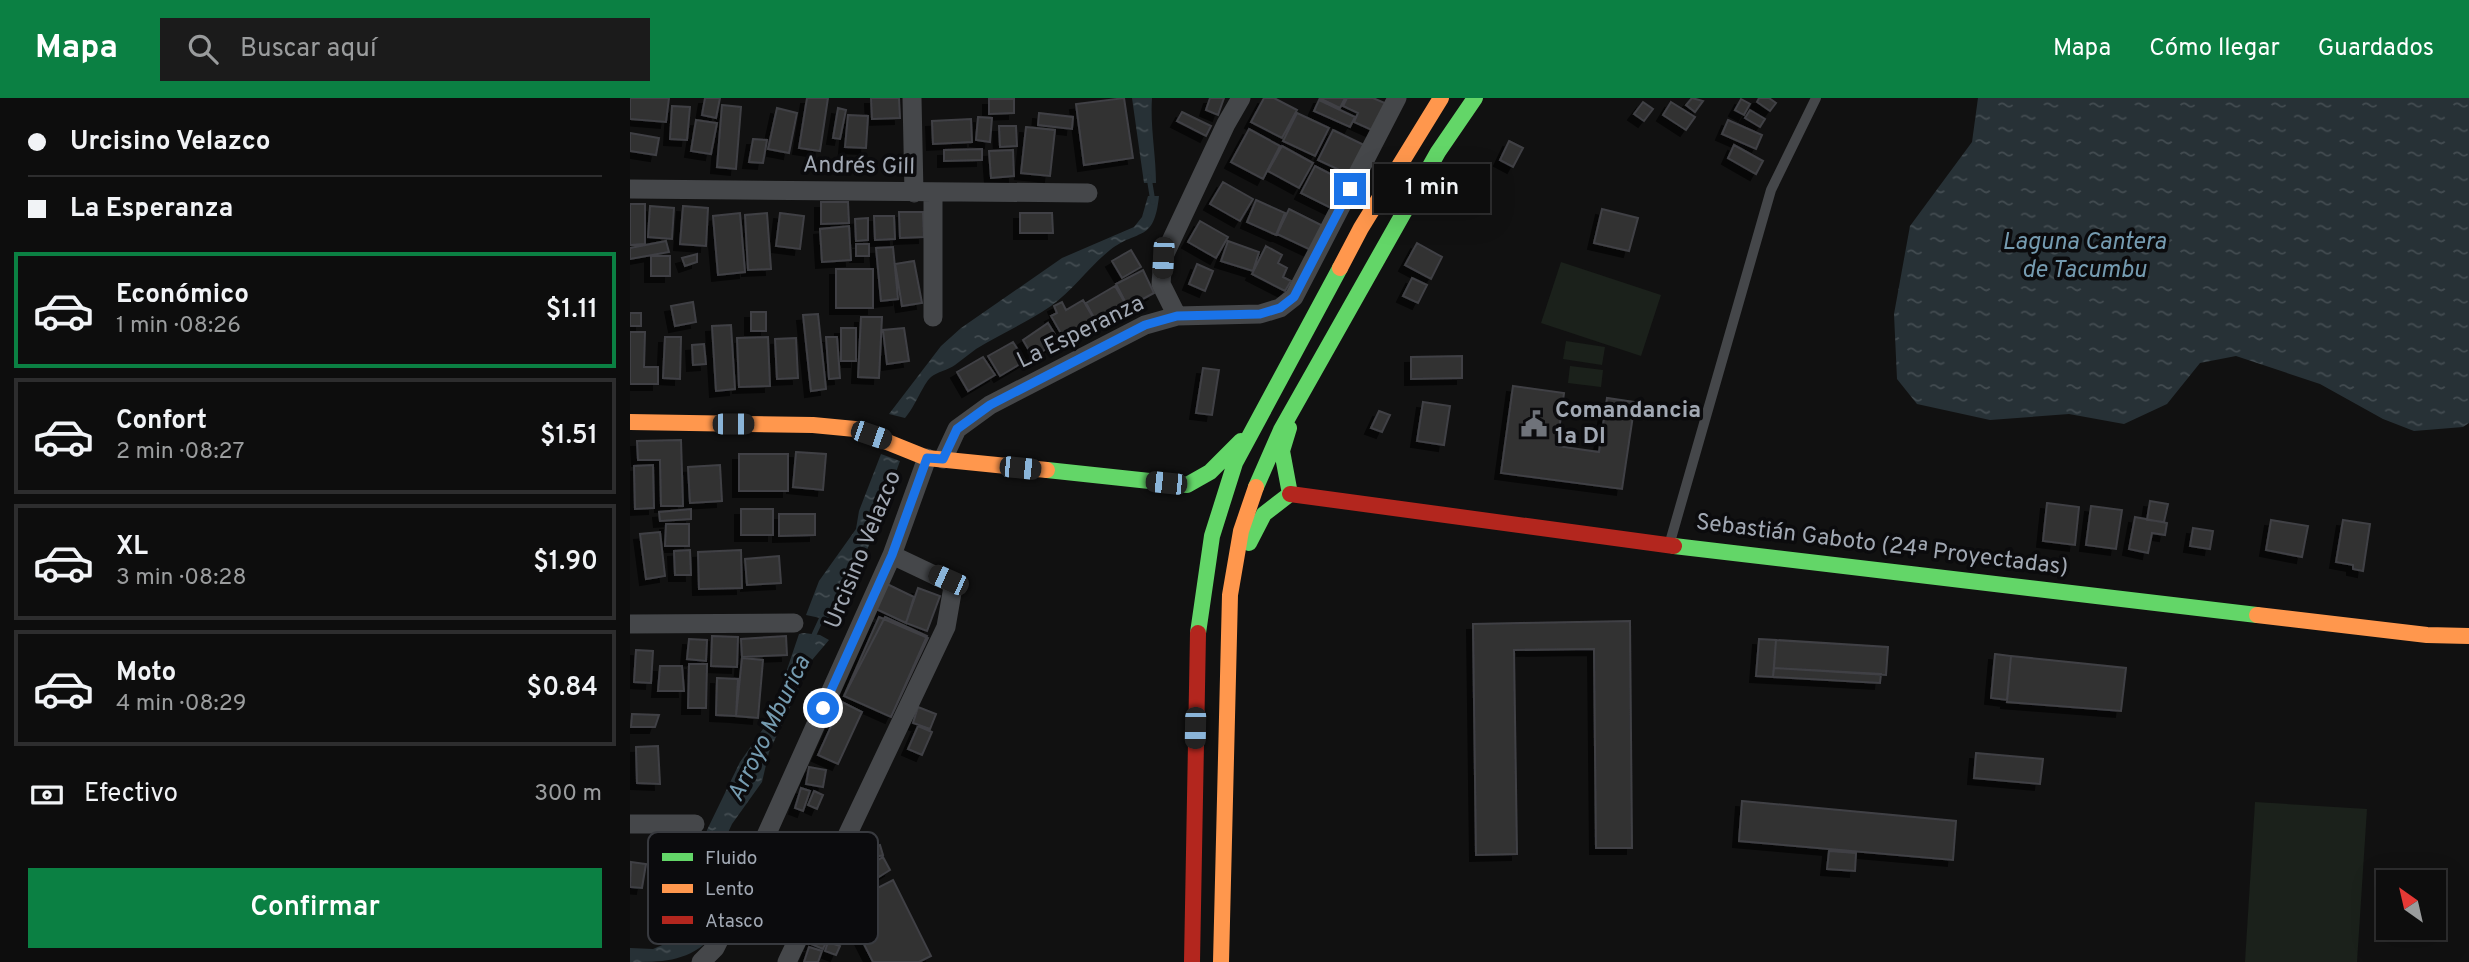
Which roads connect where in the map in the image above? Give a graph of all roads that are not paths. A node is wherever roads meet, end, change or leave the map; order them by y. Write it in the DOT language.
graph roads {
  1 [pos="912,98"];
  2 [pos="1241,98"];
  3 [pos="1397,98"];
  4 [pos="1441,98"];
  5 [pos="1475,98"];
  6 [pos="1816,98"];
  7 [pos="630,189"];
  8 [pos="923,193"];
  9 [pos="1088,193"];
  10 [pos="1177,316"];
  11 [pos="933,317"];
  12 [pos="1295,404"];
  13 [pos="630,422"];
  14 [pos="1255,426"];
  15 [pos="935,459"];
  16 [pos="1290,494"];
  17 [pos="1196,497"];
  18 [pos="1212,536"];
  19 [pos="1670,543"];
  20 [pos="892,555"];
  21 [pos="1230,595"];
  22 [pos="794,623"];
  23 [pos="630,624"];
  24 [pos="2469,636"];
  25 [pos="630,824"];
  26 [pos="695,824"];
  27 [pos="768,832"];
  28 [pos="849,832"];
  29 [pos="715,944"];
  30 [pos="796,944"];
  31 [pos="701,962"];
  32 [pos="787,962"];
  33 [pos="1192,962"];
  34 [pos="1221,962"];
  1 -- 8 [label="street"];
  2 -- 10 [label="street"];
  3 -- 10 [label="street, La Esperanza"];
  4 -- 14 [label="main road"];
  5 -- 12 [label="main road"];
  6 -- 19 [label="lane"];
  7 -- 8 [label="street, Andrés Gill"];
  8 -- 9 [label="street, Andrés Gill"];
  8 -- 11 [label="street"];
  10 -- 15 [label="street, La Esperanza"];
  12 -- 16 [label="main road"];
  12 -- 21 [label="main road"];
  13 -- 15 [label="main road"];
  14 -- 17 [label="main road"];
  14 -- 18 [label="main road"];
  15 -- 17 [label="main road"];
  15 -- 20 [label="street, Urcisino Velazco"];
  16 -- 19 [label="main road, Sebastián Gaboto (24ª Proyectadas)"];
  16 -- 21 [label="main road"];
  17 -- 18 [label="main road"];
  18 -- 33 [label="main road"];
  19 -- 24 [label="main road, Sebastián Gaboto (24ª Proyectadas)"];
  20 -- 27 [label="street, Urcisino Velazco"];
  20 -- 28 [label="street"];
  21 -- 34 [label="main road"];
  22 -- 23 [label="street"];
  25 -- 26 [label="street"];
  29 -- 31 [label="street, Urcisino Velazco"];
  30 -- 32 [label="street"];
}
